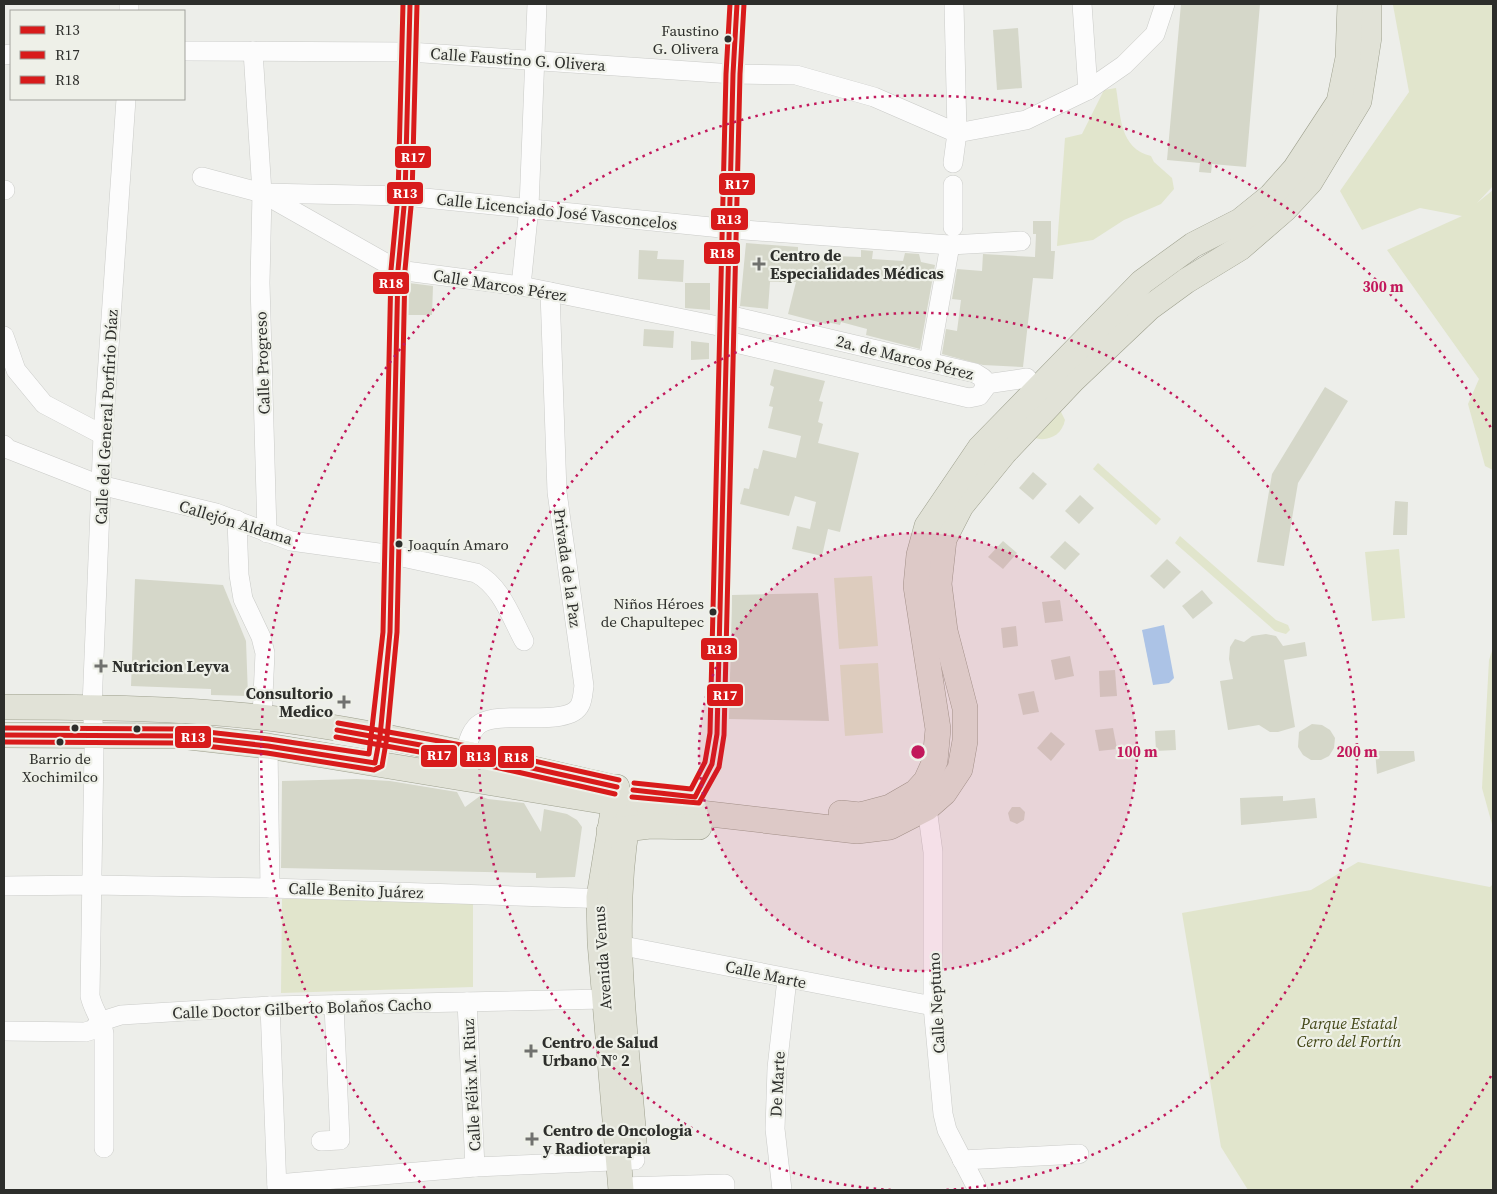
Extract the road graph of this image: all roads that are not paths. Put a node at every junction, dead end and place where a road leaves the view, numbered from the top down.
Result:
1 (410, 4) edge
2 (537, 4) edge
3 (737, 4) edge
4 (954, 4) edge
5 (1082, 4) edge
6 (1165, 4) edge
7 (1359, 5) edge
8 (185, 51) edge
9 (253, 51) junction
10 (409, 52) junction
11 (534, 61) junction
12 (733, 74) junction
13 (1088, 90) junction
14 (126, 100) edge
15 (957, 132) junction
16 (202, 177) dead end
17 (262, 193) junction
18 (405, 196) junction
19 (1278, 203) junction
20 (529, 207) junction
21 (731, 229) junction
22 (951, 236) junction
23 (1021, 241) dead end
24 (398, 270) junction
25 (521, 286) junction
26 (550, 292) junction
27 (728, 328) junction
28 (4, 336) edge
29 (929, 362) junction
30 (1027, 378) dead end
31 (986, 384) junction
32 (103, 435) junction
33 (4, 445) edge
34 (100, 485) junction
35 (238, 520) junction
36 (267, 533) junction
37 (393, 561) junction
38 (524, 641) dead end
39 (4, 707) edge
40 (92, 707) junction
41 (262, 718) junction
42 (4, 736) edge
43 (380, 736) junction
44 (94, 742) junction
45 (268, 746) junction
46 (465, 753) junction
47 (935, 760) junction
48 (375, 764) junction
49 (691, 804) junction
50 (621, 808) junction
51 (934, 808) junction
52 (93, 885) junction
53 (4, 886) edge
54 (270, 888) junction
55 (608, 898) junction
56 (609, 943) junction
57 (787, 979) junction
58 (604, 999) junction
59 (467, 1002) junction
60 (270, 1006) junction
61 (334, 1006) junction
62 (933, 1006) junction
63 (102, 1021) junction
64 (4, 1031) edge
65 (321, 1141) dead end
66 (104, 1148) dead end
67 (1079, 1154) dead end
68 (627, 1160) junction
69 (962, 1160) junction
70 (475, 1167) junction
71 (274, 1188) edge
72 (629, 1188) edge
73 (726, 1190) edge
74 (782, 1190) edge
75 (978, 1190) edge

1 - 10 street
2 - 11 street
3 - 12 street
4 - 15 street
5 - 13 street
6 - 13 street
7 - 19 main road
8 - 9 street, Calle Faustino G. Olivera
9 - 10 street, Calle Faustino G. Olivera
9 - 17 street, Calle Progreso
10 - 11 street, Calle Faustino G. Olivera
10 - 18 street
11 - 12 street, Calle Faustino G. Olivera
11 - 20 street
12 - 15 street, Calle Faustino G. Olivera
12 - 21 street
13 - 15 street
14 - 32 street, Calle del General Porfirio Díaz
15 - 22 street
16 - 17 street, Calle Marcos Pérez
17 - 18 street, Calle Licenciado José Vasconcelos
17 - 24 street, Calle Marcos Pérez
17 - 36 street, Calle Progreso
18 - 20 street, Calle Licenciado José Vasconcelos
18 - 24 street
19 - 47 main road
19 - 51 main road
20 - 21 street, Calle Licenciado José Vasconcelos
20 - 25 street
21 - 22 street, Calle Licenciado José Vasconcelos
21 - 27 street
22 - 23 street, Calle Licenciado José Vasconcelos
22 - 29 street
24 - 25 street, Calle Marcos Pérez
24 - 37 street
25 - 26 street, Calle Marcos Pérez
26 - 27 street, Calle Marcos Pérez
26 - 46 street, Privada de la Paz
27 - 29 street, 2a. de Marcos Pérez
27 - 31 street, 2a. de Marcos Pérez
27 - 49 street
28 - 32 street
29 - 31 street, 2a. de Marcos Pérez
30 - 31 street
32 - 34 street, Calle del General Porfirio Díaz
33 - 34 street, Callejón Aldama
34 - 35 street, Callejón Aldama
34 - 40 street, Calle del General Porfirio Díaz
35 - 36 street, Callejón Aldama
35 - 41 street
36 - 37 street, Callejón Aldama
37 - 38 street, Callejón Aldama
37 - 43 street
39 - 40 main road
40 - 41 main road
40 - 44 street, Calle del General Porfirio Díaz
41 - 43 main road
42 - 44 main road
43 - 46 main road
43 - 48 street
44 - 45 main road
44 - 52 street, Calle del General Porfirio Díaz
45 - 48 main road
45 - 54 street
46 - 50 main road
47 - 49 main road
47 - 51 main road
48 - 50 main road
49 - 50 main road
49 - 51 main road
50 - 51 main road
50 - 55 main road, Avenida Venus
51 - 62 street, Calle Neptuno
52 - 53 street, Calle Benito Juárez
52 - 54 street, Calle Benito Juárez
52 - 63 street, Calle del General Porfirio Díaz
54 - 55 street, Calle Benito Juárez
55 - 56 main road, Avenida Venus
56 - 57 street, Calle Marte
56 - 58 main road, Avenida Venus
56 - 68 main road, Avenida Venus
57 - 62 street, Calle Marte
57 - 74 street, De Marte
58 - 59 street, Calle Doctor Gilberto Bolaños Cacho
58 - 68 main road, Avenida Venus
59 - 61 street, Calle Doctor Gilberto Bolaños Cacho
59 - 70 street, Calle Félix M. Riuz
60 - 61 street, Calle Doctor Gilberto Bolaños Cacho
60 - 63 street, Calle Doctor Gilberto Bolaños Cacho
60 - 71 street
61 - 65 street
62 - 69 street, Calle Neptuno
63 - 64 street, Calle Doctor Gilberto Bolaños Cacho
63 - 66 street
67 - 69 street
68 - 70 street
68 - 72 main road, Avenida Venus
69 - 75 street, Calle Neptuno
70 - 71 street
72 - 73 street

